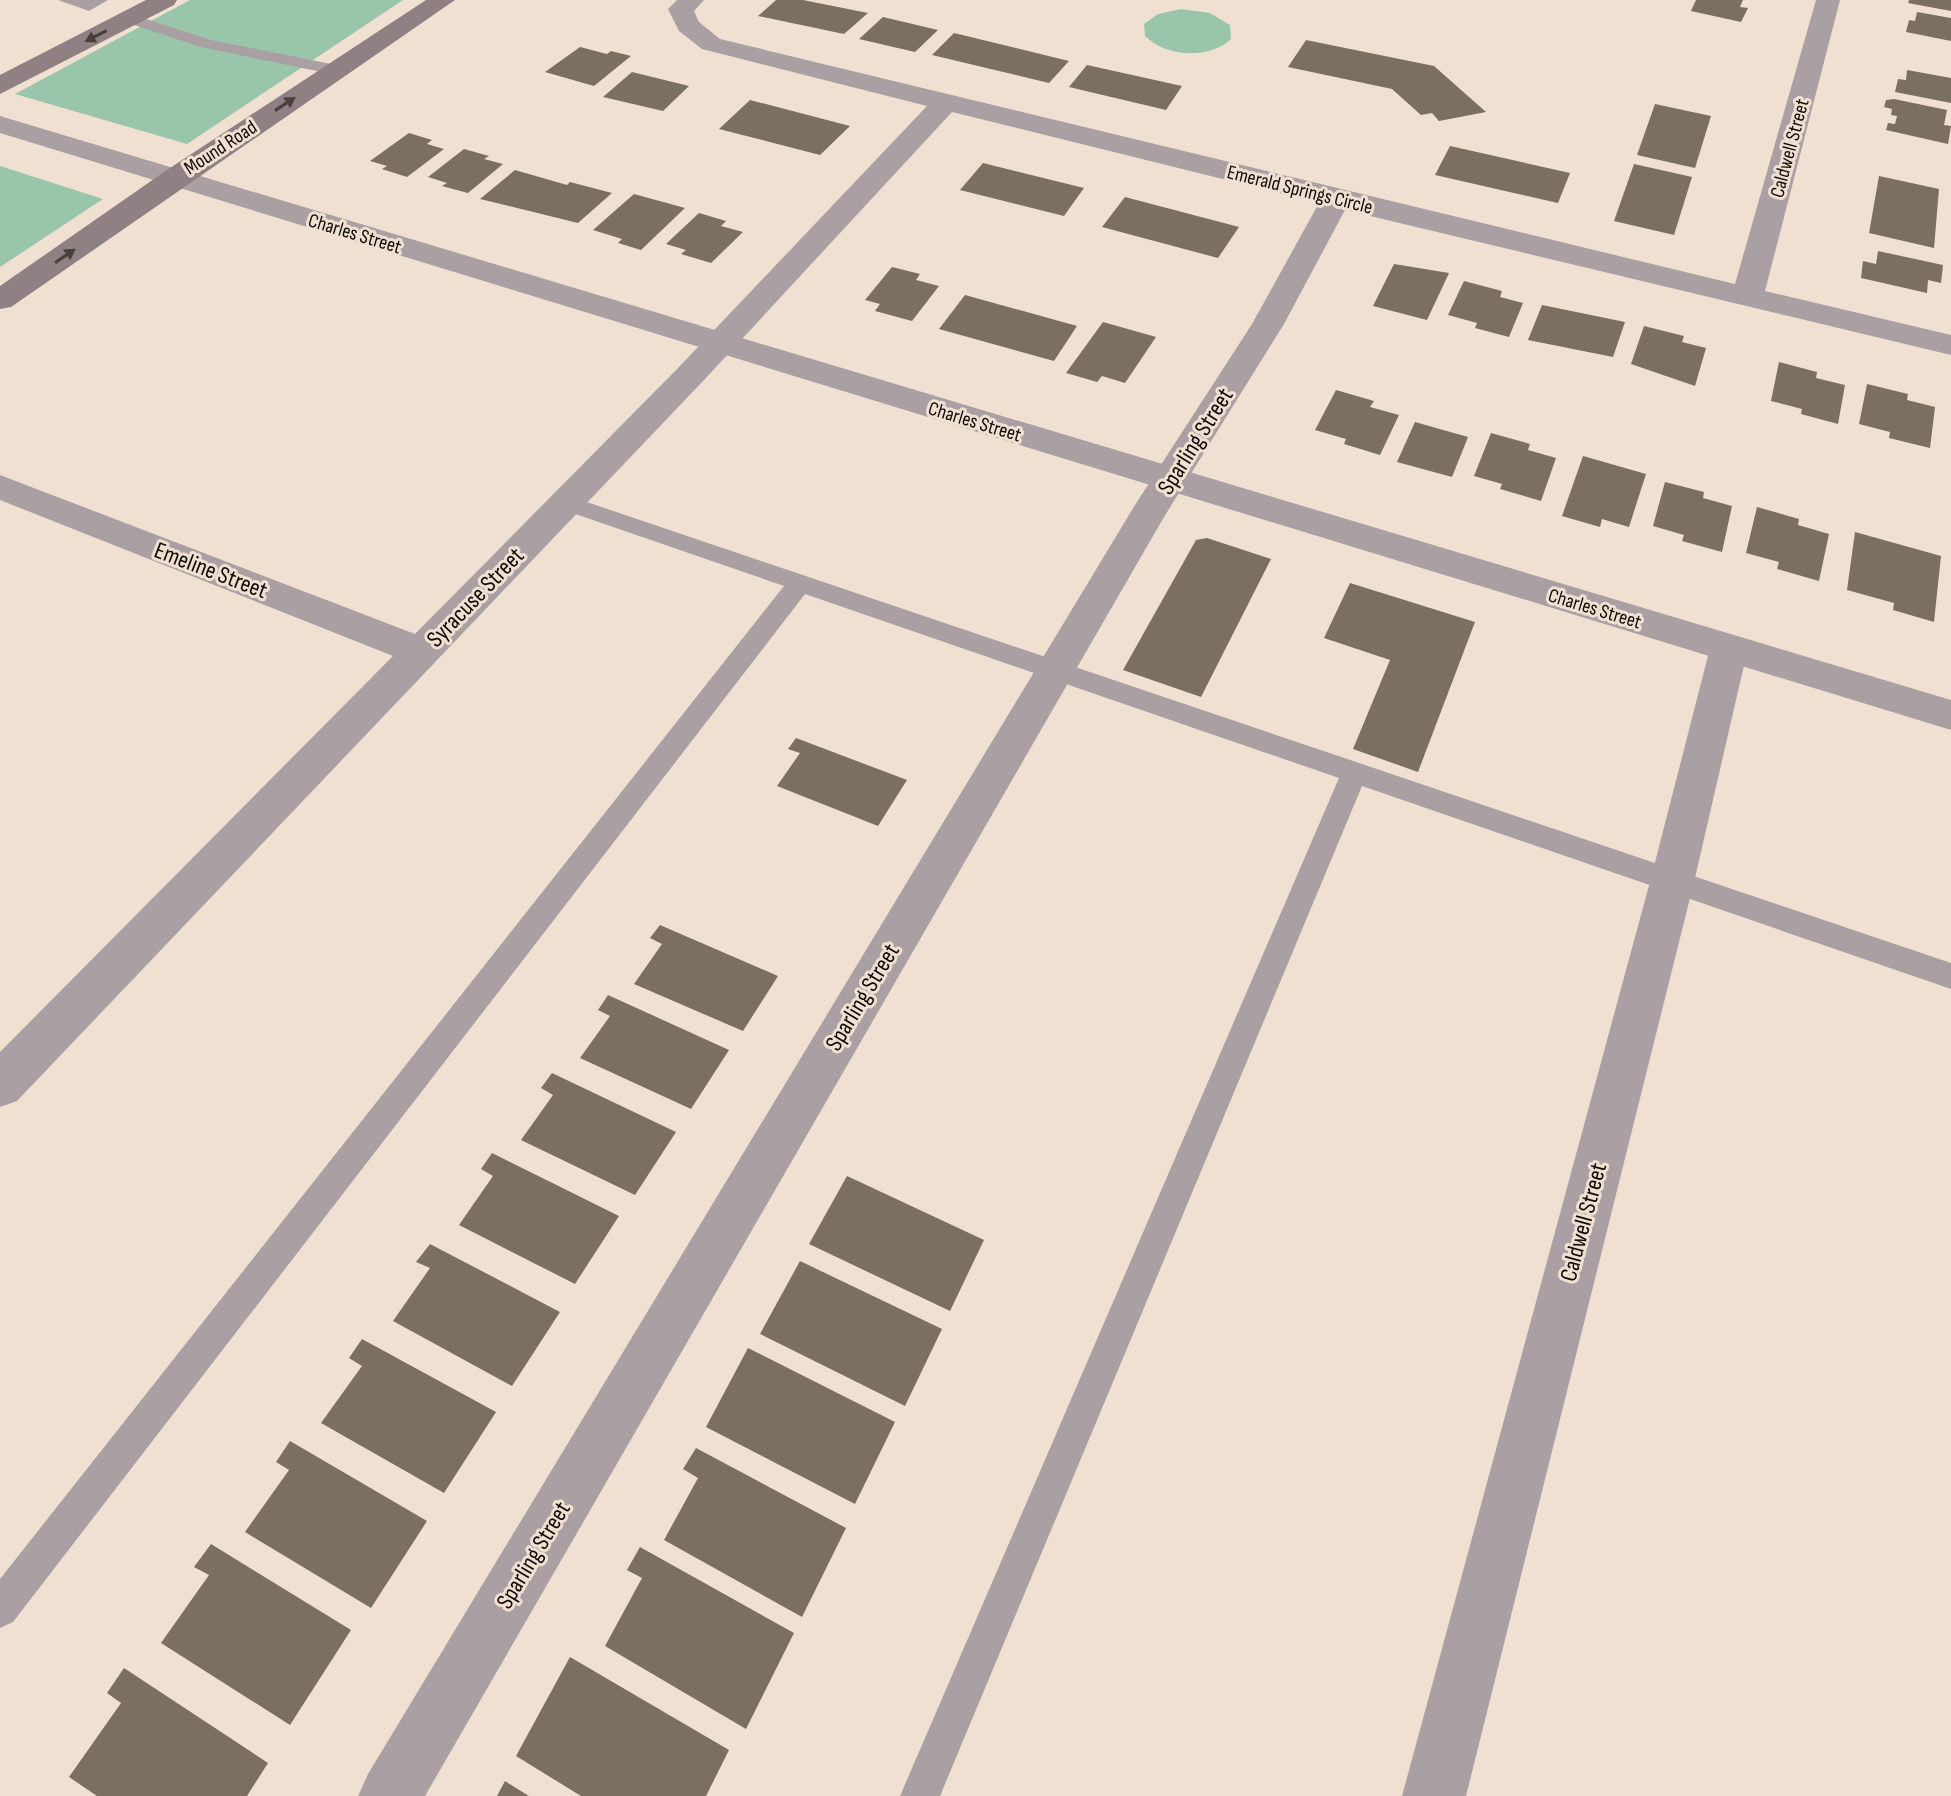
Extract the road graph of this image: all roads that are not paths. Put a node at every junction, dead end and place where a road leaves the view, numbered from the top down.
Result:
1 (66, 0) edge
2 (100, 0) edge
3 (165, 0) edge
4 (443, 0) edge
5 (692, 0) edge
6 (1828, 0) edge
7 (131, 19) junction
8 (336, 70) junction
9 (0, 86) edge
10 (945, 103) junction
11 (0, 124) edge
12 (174, 178) junction
13 (1336, 199) junction
14 (1748, 295) junction
15 (0, 300) edge
16 (718, 343) junction
17 (1951, 345) edge
18 (1171, 480) junction
19 (0, 487) edge
20 (566, 503) junction
21 (800, 583) junction
22 (1729, 648) junction
23 (422, 652) junction
24 (1055, 670) junction
25 (1951, 715) edge
26 (1355, 771) junction
27 (1673, 878) junction
28 (1951, 976) edge
29 (0, 1085) edge
30 (0, 1609) edge
31 (390, 1796) edge
32 (920, 1796) edge
33 (1434, 1796) edge

1 - 2 lane
3 - 7 main road
4 - 8 main road, Mound Road
5 - 10 street, Emerald Springs Circle
6 - 14 street, Caldwell Street
7 - 8 lane
7 -> 9 main road
12 -> 8 main road, Mound Road
10 - 13 street, Emerald Springs Circle
10 - 16 street, Syracuse Street
11 - 12 street, Charles Street
15 -> 12 main road, Mound Road
12 - 16 street, Charles Street
13 - 14 street, Emerald Springs Circle
13 - 18 street, Sparling Street
14 - 17 street, Emerald Springs Circle
16 - 18 street, Charles Street
16 - 20 street, Syracuse Street
18 - 22 street, Charles Street
18 - 24 street, Sparling Street
19 - 23 street, Emeline Street
20 - 21 lane
20 - 23 street, Syracuse Street
21 - 24 lane
21 - 30 lane
22 - 25 street, Charles Street
22 - 27 street, Caldwell Street
23 - 29 street, Syracuse Street
24 - 26 lane
24 - 31 street, Sparling Street
26 - 27 lane
26 - 32 lane
27 - 28 lane
27 - 33 street, Caldwell Street

